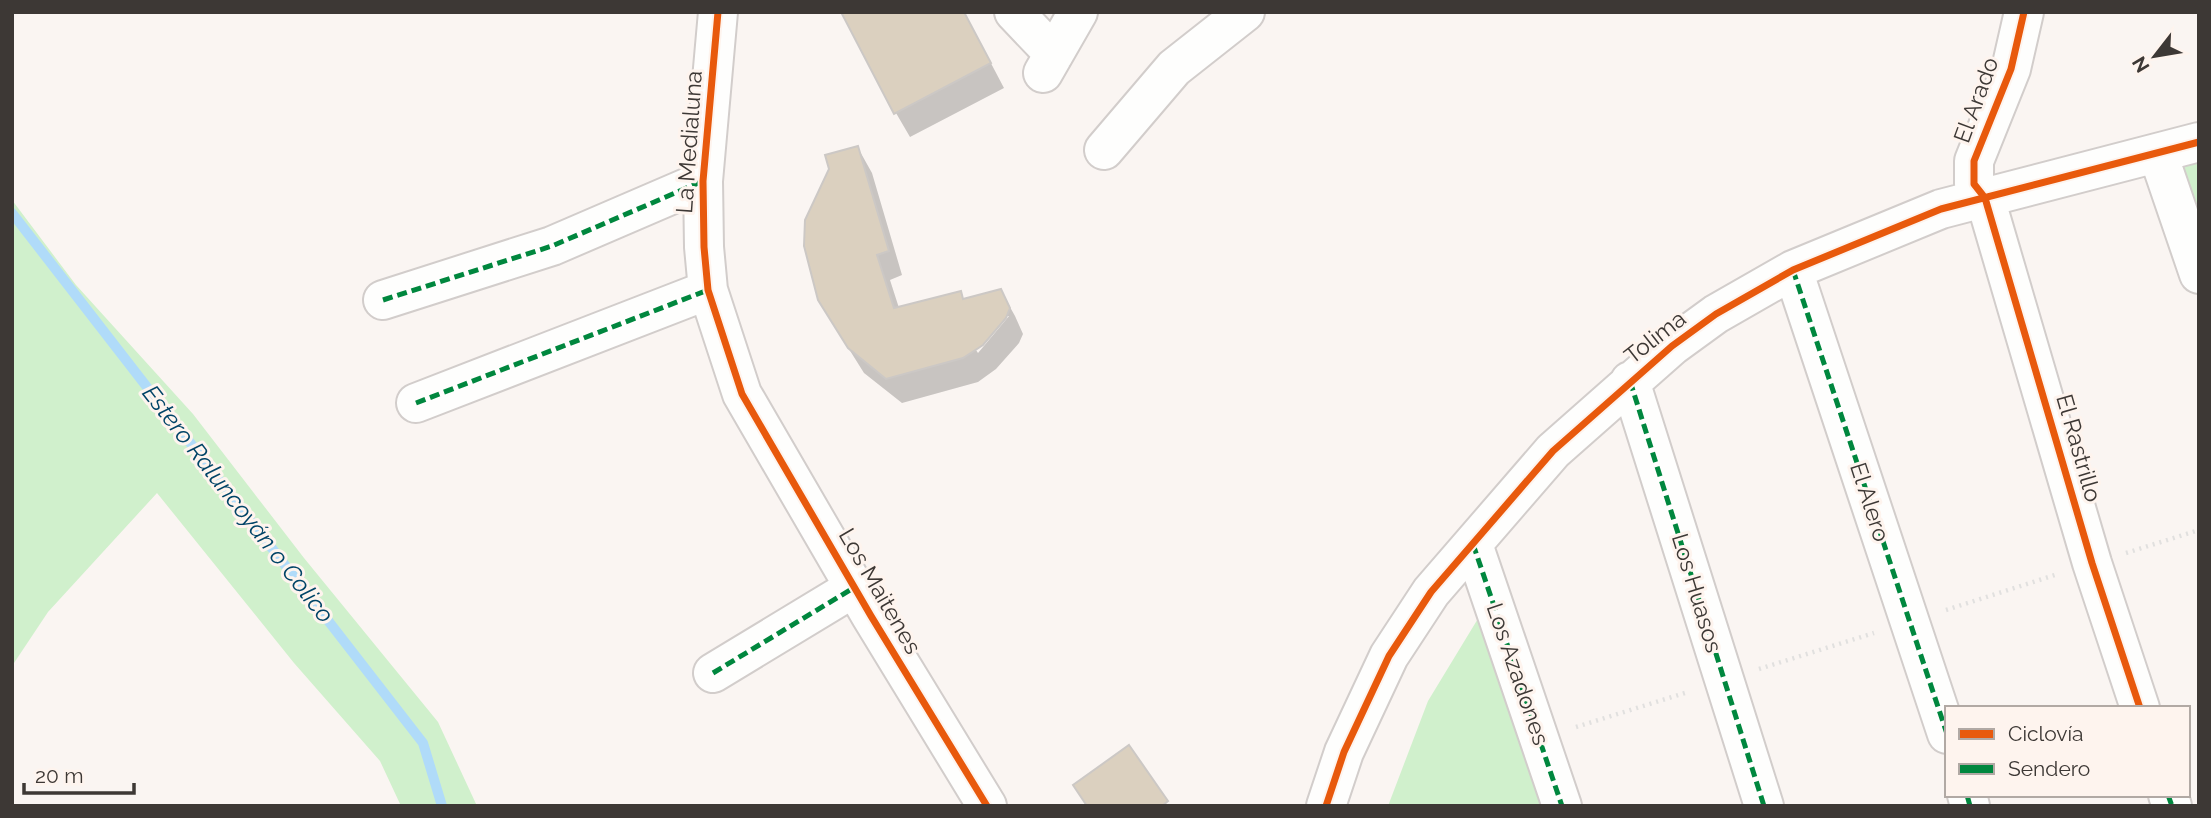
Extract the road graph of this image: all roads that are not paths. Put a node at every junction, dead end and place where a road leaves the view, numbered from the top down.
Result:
1 (718, 12) edge
2 (1014, 12) edge
3 (1078, 12) edge
4 (1245, 12) edge
5 (2024, 12) edge
6 (2199, 142) edge
7 (1104, 150) dead end
8 (2158, 154) junction
9 (703, 181) junction
10 (1985, 198) junction
11 (1793, 270) junction
12 (2199, 274) edge
13 (708, 290) junction
14 (383, 300) dead end
15 (1630, 381) junction
16 (742, 394) joint
17 (416, 402) dead end
18 (1473, 544) junction
19 (855, 587) junction
20 (713, 673) dead end
21 (2139, 706) edge
22 (1945, 728) edge
23 (987, 806) edge
24 (1326, 806) edge
25 (1562, 806) edge
26 (1764, 806) edge

1 - 9 street, La Medialuna
2 - 3 street
4 - 7 street
5 - 10 street, El Arado
6 - 8 street, Tolima
8 - 10 street, Tolima
8 - 12 street
9 - 13 street, La Medialuna
9 - 14 street
10 - 11 street, Tolima
10 - 21 street, El Rastrillo
11 - 15 street, Tolima
11 - 22 street, El Alero
13 - 16 street, La Medialuna
13 - 17 street
15 - 18 street, Tolima
15 - 26 street, Los Huasos
16 - 19 street, Los Maitenes
18 - 24 street, Tolima
18 - 25 street, Los Azadones
19 - 20 street
19 - 23 street, Los Maitenes

